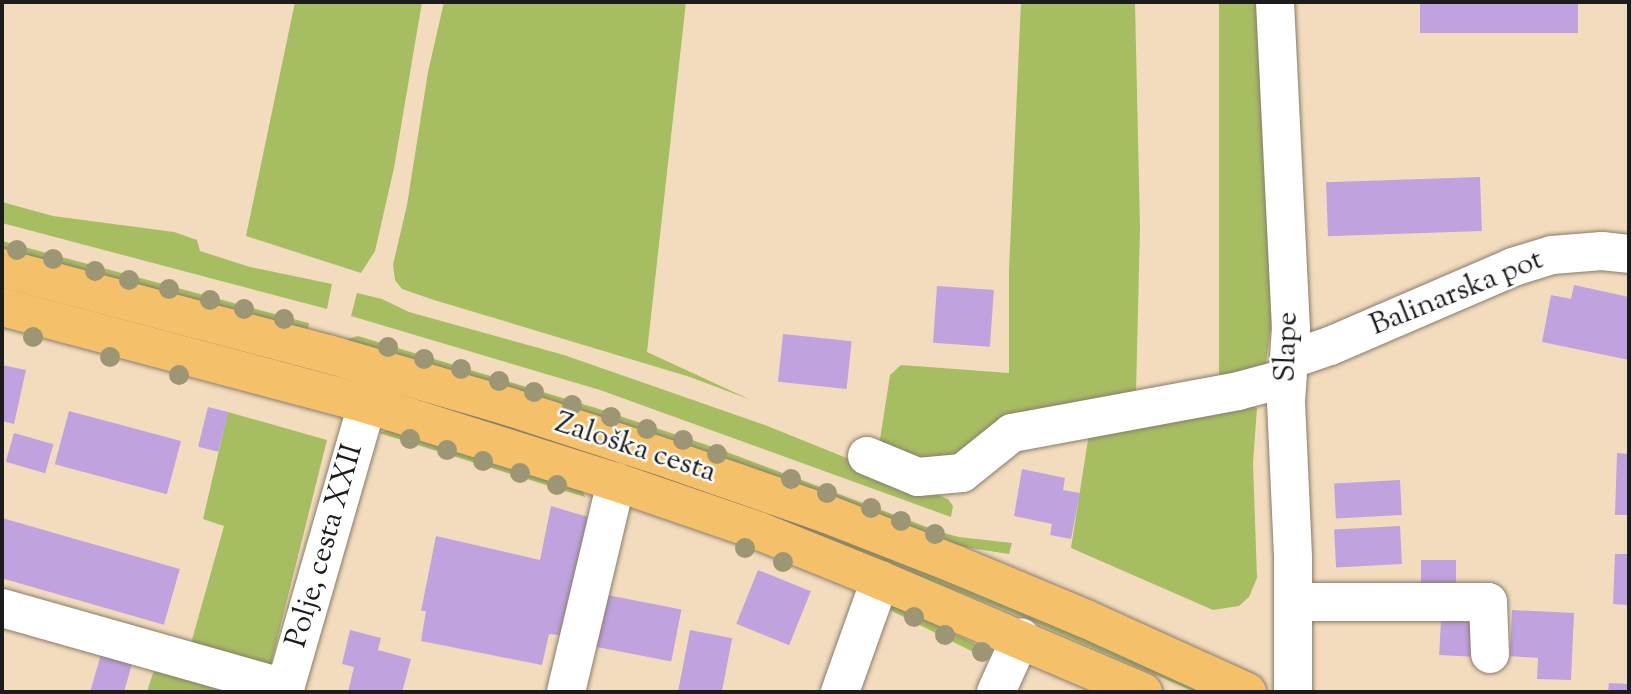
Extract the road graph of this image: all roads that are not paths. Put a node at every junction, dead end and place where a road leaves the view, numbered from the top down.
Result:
1 (1275, 2) edge
2 (1629, 254) edge
3 (2, 268) edge
4 (2, 307) edge
5 (1288, 369) junction
6 (367, 404) junction
7 (867, 456) dead end
8 (616, 482) junction
9 (880, 580) junction
10 (1293, 602) junction
11 (2, 608) edge
12 (1021, 637) junction
13 (1490, 654) dead end
14 (285, 690) edge
15 (566, 692) edge
16 (840, 692) edge
17 (996, 692) edge
18 (1143, 692) edge
19 (1247, 692) edge
20 (1293, 692) edge

1 - 5 street, Slape
2 - 5 street, Balinarska pot
3 - 19 main road, Zaloška cesta
4 - 6 main road, Zaloška cesta
5 - 7 street, Balinarska pot
5 - 10 street, Slape
6 - 8 main road, Zaloška cesta
6 - 14 street, Polje, cesta XXII
8 - 9 main road, Zaloška cesta
8 - 15 street
9 - 12 main road, Zaloška cesta
9 - 16 street
10 - 13 street
10 - 20 street, Slape
11 - 14 street, Polje, cesta XXII
12 - 17 street
12 - 18 main road, Zaloška cesta

